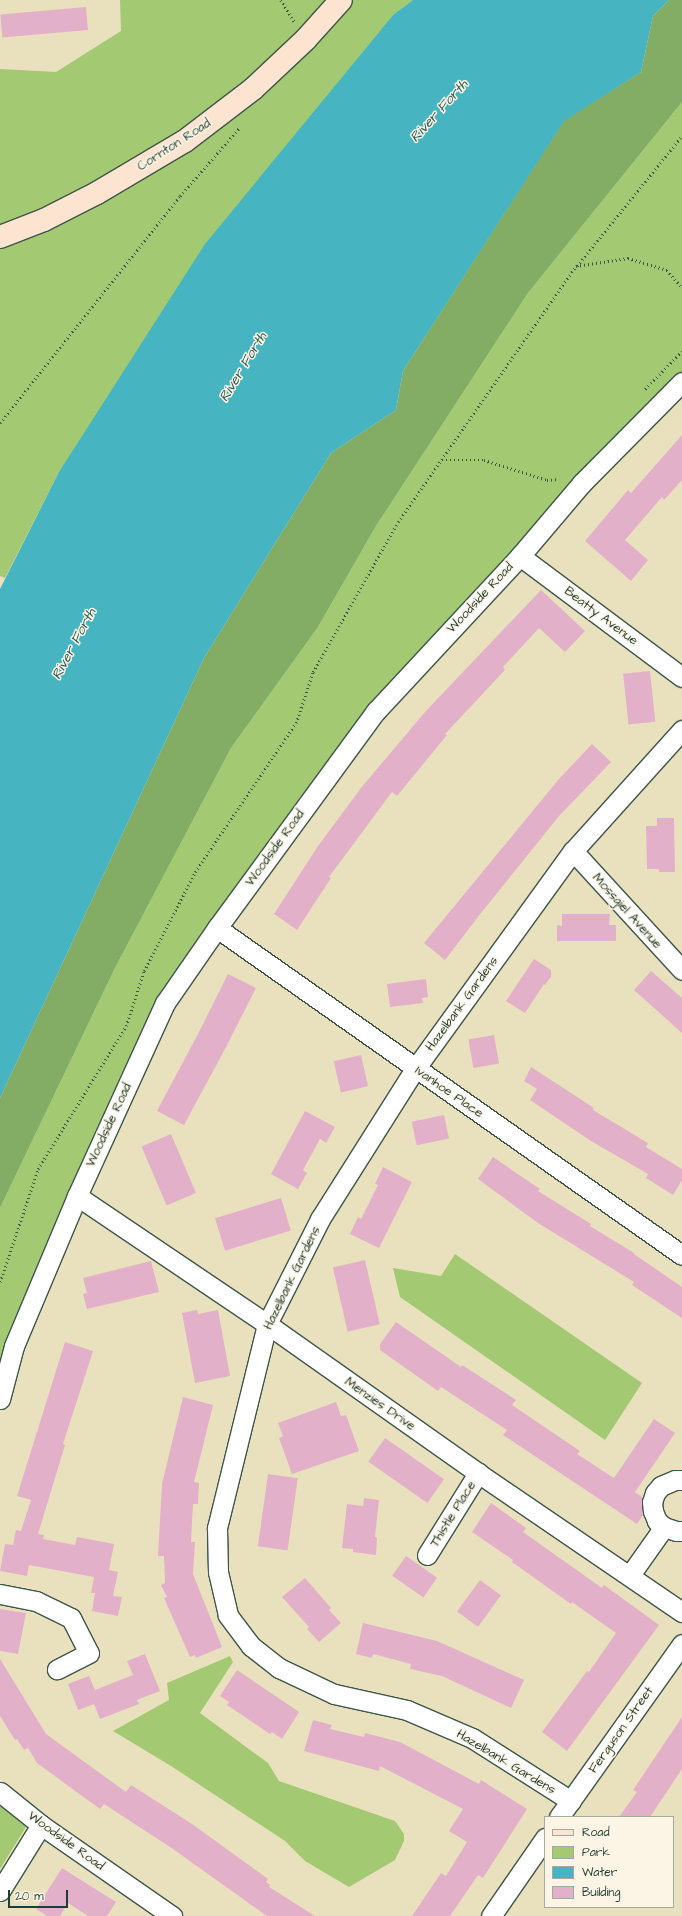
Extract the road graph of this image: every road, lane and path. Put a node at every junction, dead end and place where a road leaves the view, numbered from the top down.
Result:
1 (341, 0) edge
2 (243, 123) dead end
3 (682, 136) edge
4 (0, 237) edge
5 (576, 266) junction
6 (682, 287) edge
7 (682, 351) edge
8 (682, 382) edge
9 (640, 394) dead end
10 (0, 423) edge
11 (441, 460) junction
12 (565, 478) dead end
13 (520, 556) junction
14 (682, 677) edge
15 (682, 730) edge
16 (573, 851) junction
17 (217, 928) junction
18 (682, 970) edge
19 (416, 1069) junction
20 (77, 1196) junction
21 (682, 1255) edge
22 (0, 1282) edge
23 (267, 1324) junction
24 (0, 1399) edge
25 (478, 1473) junction
26 (682, 1480) edge
27 (664, 1527) junction
28 (682, 1530) edge
29 (427, 1555) dead end
30 (630, 1575) junction
31 (0, 1594) edge
32 (682, 1612) edge
33 (682, 1644) edge
34 (57, 1669) dead end
35 (0, 1792) edge
36 (571, 1801) junction
37 (560, 1816) edge
38 (41, 1825) junction
39 (544, 1839) edge
40 (0, 1891) edge
41 (172, 1916) edge
42 (491, 1916) edge

1 - 4 main road, Cornton Road
2 - 10 path
3 - 5 path
5 - 6 path
5 - 11 path
7 - 9 path
8 - 13 street, Woodside Road
11 - 12 path
11 - 22 path
13 - 14 street, Beatty Avenue
13 - 17 street, Woodside Road
15 - 16 street, Hazelbank Gardens
16 - 18 street, Mossgiel Avenue
16 - 19 street, Hazelbank Gardens
17 - 19 street, Ivanhoe Place
17 - 20 street, Woodside Road
19 - 21 street, Ivanhoe Place
19 - 23 street, Hazelbank Gardens
20 - 23 street, Menzies Drive
20 - 24 street, Woodside Road
23 - 25 street, Menzies Drive
23 - 36 street, Hazelbank Gardens
25 - 29 street, Thistle Place
25 - 30 street, Menzies Drive
26 - 27 street
27 - 28 street
27 - 30 street
30 - 32 street, Menzies Drive
31 - 34 street
33 - 36 street, Ferguson Street
35 - 38 street, Woodside Road
36 - 37 street, Ferguson Street
38 - 40 street
38 - 41 street, Woodside Road
39 - 42 street

